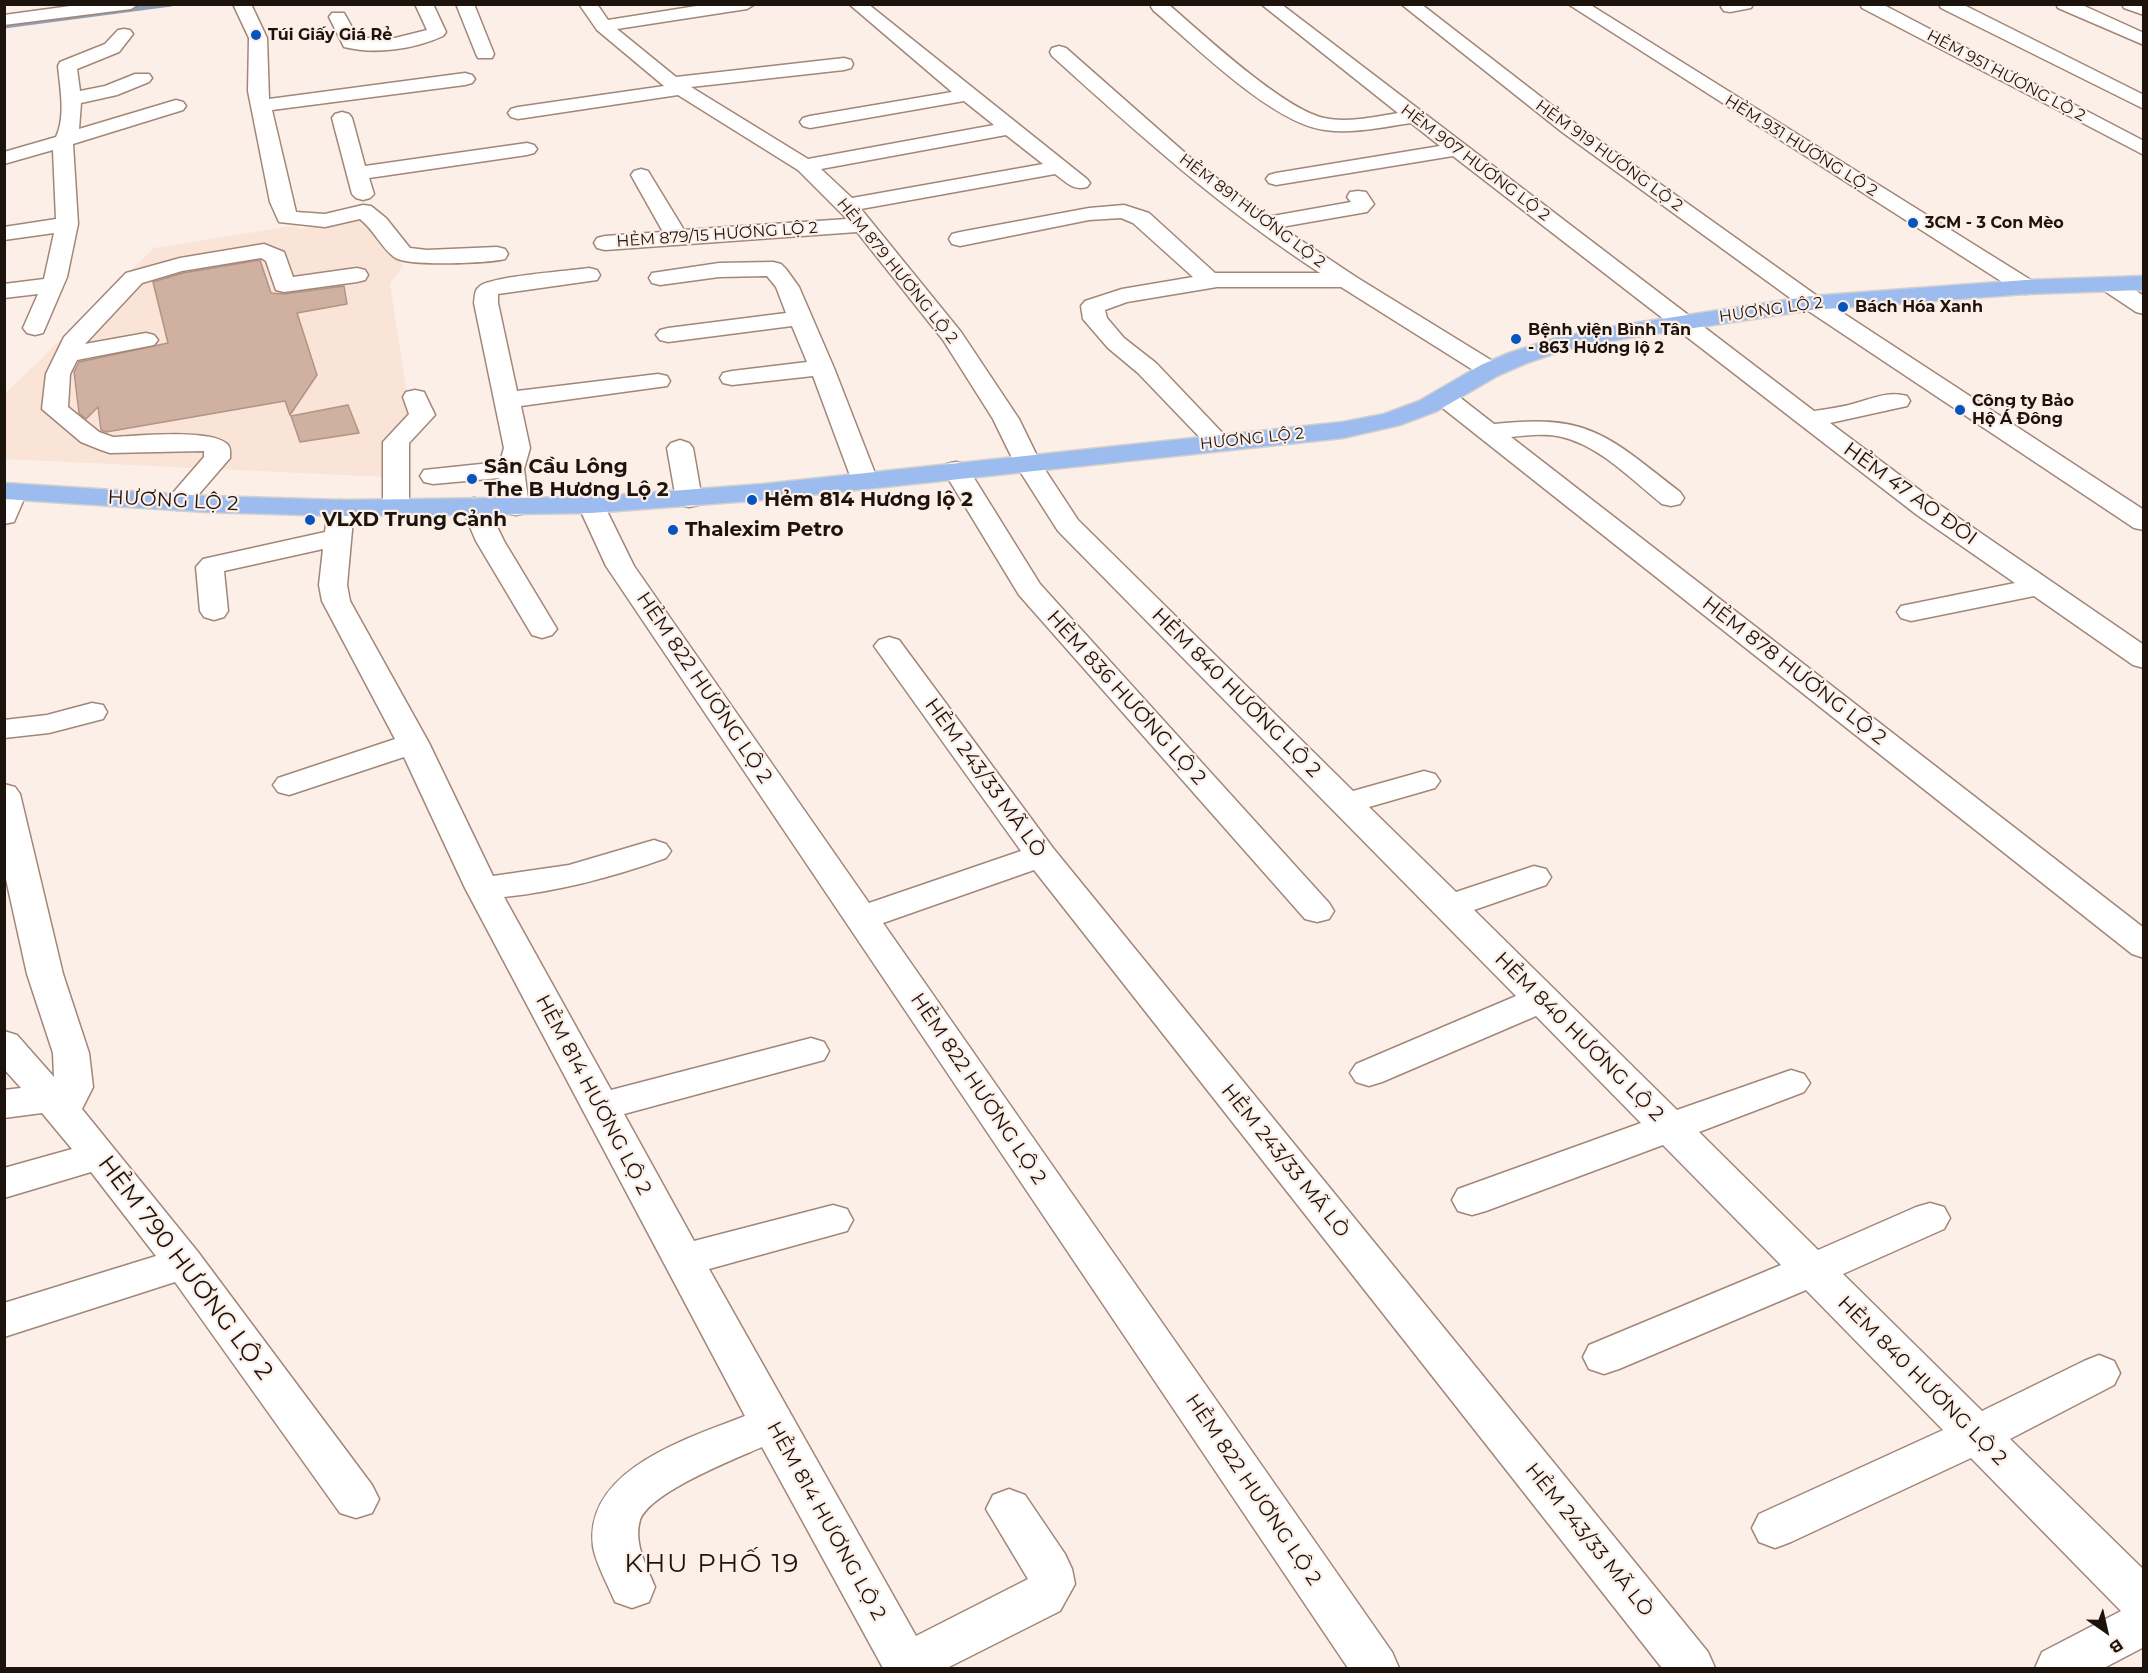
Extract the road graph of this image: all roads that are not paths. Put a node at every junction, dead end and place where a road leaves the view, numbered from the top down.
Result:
1 (131, 4) edge
2 (242, 4) edge
3 (424, 4) edge
4 (465, 4) edge
5 (588, 4) edge
6 (747, 4) edge
7 (857, 4) edge
8 (1269, 4) edge
9 (1409, 4) edge
10 (1576, 4) edge
11 (1868, 4) edge
12 (1947, 4) edge
13 (2064, 4) edge
14 (2130, 4) edge
15 (1161, 7) dead end
16 (78, 8) edge
17 (2144, 10) edge
18 (6, 14) edge
19 (338, 17) dead end
20 (603, 26) junction
21 (124, 34) dead end
22 (2144, 40) edge
23 (1059, 52) dead end
24 (485, 54) dead end
25 (844, 64) dead end
26 (142, 78) dead end
27 (465, 79) dead end
28 (678, 86) junction
29 (968, 95) junction
30 (71, 99) junction
31 (739, 99) dead end
32 (2144, 103) edge
33 (706, 104) junction
34 (176, 106) dead end
35 (261, 106) junction
36 (2144, 108) edge
37 (518, 113) dead end
38 (2080, 115) junction
39 (1415, 117) junction
40 (342, 118) dead end
41 (810, 122) dead end
42 (1010, 128) junction
43 (63, 143) junction
44 (2144, 148) edge
45 (527, 149) dead end
46 (1459, 149) junction
47 (5, 154) edge
48 (805, 166) junction
49 (1059, 167) junction
50 (357, 173) junction
51 (641, 175) dead end
52 (1276, 179) dead end
53 (1080, 183) dead end
54 (1358, 197) dead end
55 (847, 205) junction
56 (363, 211) junction
57 (67, 224) junction
58 (1262, 224) junction
59 (864, 225) junction
60 (4, 234) edge
61 (677, 237) junction
62 (960, 239) dead end
63 (605, 243) dead end
64 (496, 254) dead end
65 (357, 275) dead end
66 (589, 275) dead end
67 (660, 278) dead end
68 (1344, 280) junction
69 (1210, 281) junction
70 (2144, 283) edge
71 (52, 285) junction
72 (2111, 285) junction
73 (2026, 287) junction
74 (4, 291) edge
75 (1812, 303) junction
76 (2144, 307) edge
77 (800, 318) junction
78 (1681, 323) junction
79 (35, 328) dead end
80 (147, 333) dead end
81 (668, 334) dead end
82 (72, 346) junction
83 (822, 368) junction
84 (1490, 370) junction
85 (732, 378) dead end
86 (658, 381) dead end
87 (415, 397) dead end
88 (1444, 397) junction
89 (508, 400) junction
90 (1898, 401) dead end
91 (1809, 420) junction
92 (1489, 432) junction
93 (1218, 442) junction
94 (680, 448) dead end
95 (1027, 462) junction
96 (511, 469) junction
97 (956, 470) junction
98 (433, 476) dead end
99 (865, 481) junction
100 (1671, 498) dead end
101 (689, 499) junction
102 (8, 500) edge
103 (178, 502) junction
104 (591, 505) junction
105 (474, 506) junction
106 (516, 507) junction
107 (396, 508) junction
108 (2144, 522) edge
109 (340, 523) junction
110 (2038, 587) junction
111 (214, 611) dead end
112 (1911, 612) dead end
113 (542, 629) dead end
114 (889, 646) dead end
115 (2144, 659) edge
116 (92, 712) dead end
117 (4, 729) edge
118 (413, 743) junction
119 (1425, 781) dead end
120 (289, 785) dead end
121 (4, 794) edge
122 (1345, 803) junction
123 (654, 851) dead end
124 (1041, 856) junction
125 (1534, 877) dead end
126 (482, 888) junction
127 (1449, 907) junction
128 (1317, 911) dead end
129 (861, 918) junction
130 (2144, 946) edge
131 (1540, 1000) junction
132 (4, 1044) edge
133 (811, 1051) dead end
134 (1369, 1073) dead end
135 (1791, 1083) dead end
136 (4, 1104) edge
137 (57, 1105) junction
138 (600, 1107) junction
139 (1671, 1129) junction
140 (100, 1155) junction
141 (4, 1183) edge
142 (1472, 1200) dead end
143 (1930, 1218) dead end
144 (833, 1220) dead end
145 (682, 1260) junction
146 (184, 1263) junction
147 (1812, 1270) junction
148 (4, 1320) edge
149 (1604, 1357) dead end
150 (2099, 1373) dead end
151 (772, 1424) junction
152 (1976, 1435) junction
153 (356, 1499) dead end
154 (1009, 1509) dead end
155 (1775, 1528) dead end
156 (632, 1587) dead end
157 (2144, 1602) edge
158 (2144, 1623) edge
159 (907, 1667) edge
160 (1375, 1668) edge
161 (1691, 1668) edge
162 (2059, 1668) edge

1 - 16 street
2 - 35 street
3 - 19 street
4 - 24 street
5 - 20 street, HẺM 879 HƯƠNG LỘ 2
6 - 20 street
7 - 29 street
8 - 39 street, HẺM 907 HƯƠNG LỘ 2
9 - 75 street, HẺM 919 HƯƠNG LỘ 2
10 - 73 street, HẺM 931 HƯƠNG LỘ 2
11 - 38 street, HẺM 951 HƯƠNG LỘ 2
12 - 32 street
13 - 22 street
14 - 17 street
15 - 39 street
16 - 18 street
20 - 28 street, HẺM 879 HƯƠNG LỘ 2
21 - 30 street
23 - 58 street, HẺM 891 HƯƠNG LỘ 2
25 - 28 street
26 - 30 street
27 - 35 street
28 - 33 street, HẺM 879 HƯƠNG LỘ 2
28 - 37 street
29 - 41 street
29 - 42 street
30 - 43 street
31 - 33 street
33 - 48 street, HẺM 879 HƯƠNG LỘ 2
34 - 43 street
35 - 56 street
36 - 38 street
38 - 44 street, HẺM 951 HƯƠNG LỘ 2
39 - 46 street, HẺM 907 HƯƠNG LỘ 2
40 - 50 street
42 - 48 street
42 - 49 street
43 - 47 street
43 - 57 street
45 - 50 street
46 - 52 street
46 - 78 street, HẺM 907 HƯƠNG LỘ 2
48 - 55 street, HẺM 879 HƯƠNG LỘ 2
49 - 53 street
49 - 55 street
50 - 56 street
51 - 61 street
54 - 58 street
55 - 59 street, HẺM 879 HƯƠNG LỘ 2
56 - 64 street
57 - 60 street
57 - 71 street
58 - 68 street, HẺM 891 HƯƠNG LỘ 2
59 - 61 street, HẺM 879/15 HƯƠNG LỘ 2
59 - 95 street, HẺM 879 HƯƠNG LỘ 2
61 - 63 street, HẺM 879/15 HƯƠNG LỘ 2
62 - 69 street
65 - 82 street
66 - 89 street
67 - 77 street
68 - 69 street
68 - 84 street, HẺM 891 HƯƠNG LỘ 2
69 - 93 street
70 - 72 main road, HƯƠNG LỘ 2
71 - 74 street
71 - 79 street
72 - 73 main road, HƯƠNG LỘ 2
72 - 76 street
73 - 75 main road, HƯƠNG LỘ 2
75 - 78 main road, HƯƠNG LỘ 2
75 - 108 street, HẺM 919 HƯƠNG LỘ 2
77 - 81 street
77 - 83 street
78 - 84 main road, HƯƠNG LỘ 2
78 - 91 street, HẺM 47 AO ĐÔI
80 - 82 street
82 - 103 street
83 - 85 street
83 - 99 street
84 - 88 main road, HƯƠNG LỘ 2
86 - 89 street
87 - 107 street
88 - 92 street, HẺM 878 HƯƠNG LỘ 2
88 - 93 main road, HƯƠNG LỘ 2
89 - 96 street
90 - 91 street
91 - 110 street, HẺM 47 AO ĐÔI
92 - 100 street
92 - 130 street, HẺM 878 HƯƠNG LỘ 2
93 - 95 main road, HƯƠNG LỘ 2
94 - 101 street
95 - 97 main road, HƯƠNG LỘ 2
95 - 122 street, HẺM 840 HƯƠNG LỘ 2
96 - 98 street
96 - 106 street
97 - 99 main road, HƯƠNG LỘ 2
97 - 128 street, HẺM 836 HƯƠNG LỘ 2
99 - 101 main road, HƯƠNG LỘ 2
101 - 104 main road, HƯƠNG LỘ 2
102 - 103 main road, HƯƠNG LỘ 2
103 - 109 main road, HƯƠNG LỘ 2
104 - 106 main road, HƯƠNG LỘ 2
104 - 129 street, HẺM 822 HƯƠNG LỘ 2
105 - 106 main road, HƯƠNG LỘ 2
105 - 107 main road, HƯƠNG LỘ 2
105 - 113 street
107 - 109 main road, HƯƠNG LỘ 2
109 - 111 street
109 - 118 street, HẺM 814 HƯƠNG LỘ 2
110 - 112 street
110 - 115 street, HẺM 47 AO ĐÔI
114 - 124 street, HẺM 243/33 MÃ LÒ
116 - 117 street
118 - 120 street
118 - 126 street, HẺM 814 HƯƠNG LỘ 2
119 - 122 street
121 - 137 street
122 - 127 street, HẺM 840 HƯƠNG LỘ 2
123 - 126 street
124 - 129 street
124 - 161 street, HẺM 243/33 MÃ LÒ
125 - 127 street
126 - 138 street, HẺM 814 HƯƠNG LỘ 2
127 - 131 street, HẺM 840 HƯƠNG LỘ 2
129 - 160 street, HẺM 822 HƯƠNG LỘ 2
131 - 134 street
131 - 139 street, HẺM 840 HƯƠNG LỘ 2
132 - 137 street, HẺM 790 HƯƠNG LỘ 2
133 - 138 street
135 - 139 street
136 - 137 street
137 - 140 street, HẺM 790 HƯƠNG LỘ 2
138 - 145 street, HẺM 814 HƯƠNG LỘ 2
139 - 142 street
139 - 147 street, HẺM 840 HƯƠNG LỘ 2
140 - 141 street
140 - 146 street, HẺM 790 HƯƠNG LỘ 2
143 - 147 street
144 - 145 street
145 - 151 street, HẺM 814 HƯƠNG LỘ 2
146 - 148 street
146 - 153 street, HẺM 790 HƯƠNG LỘ 2
147 - 149 street
147 - 152 street, HẺM 840 HƯƠNG LỘ 2
150 - 152 street
151 - 156 street
151 - 159 street, HẺM 814 HƯƠNG LỘ 2
152 - 155 street
152 - 157 street, HẺM 840 HƯƠNG LỘ 2
154 - 159 street
158 - 162 street

